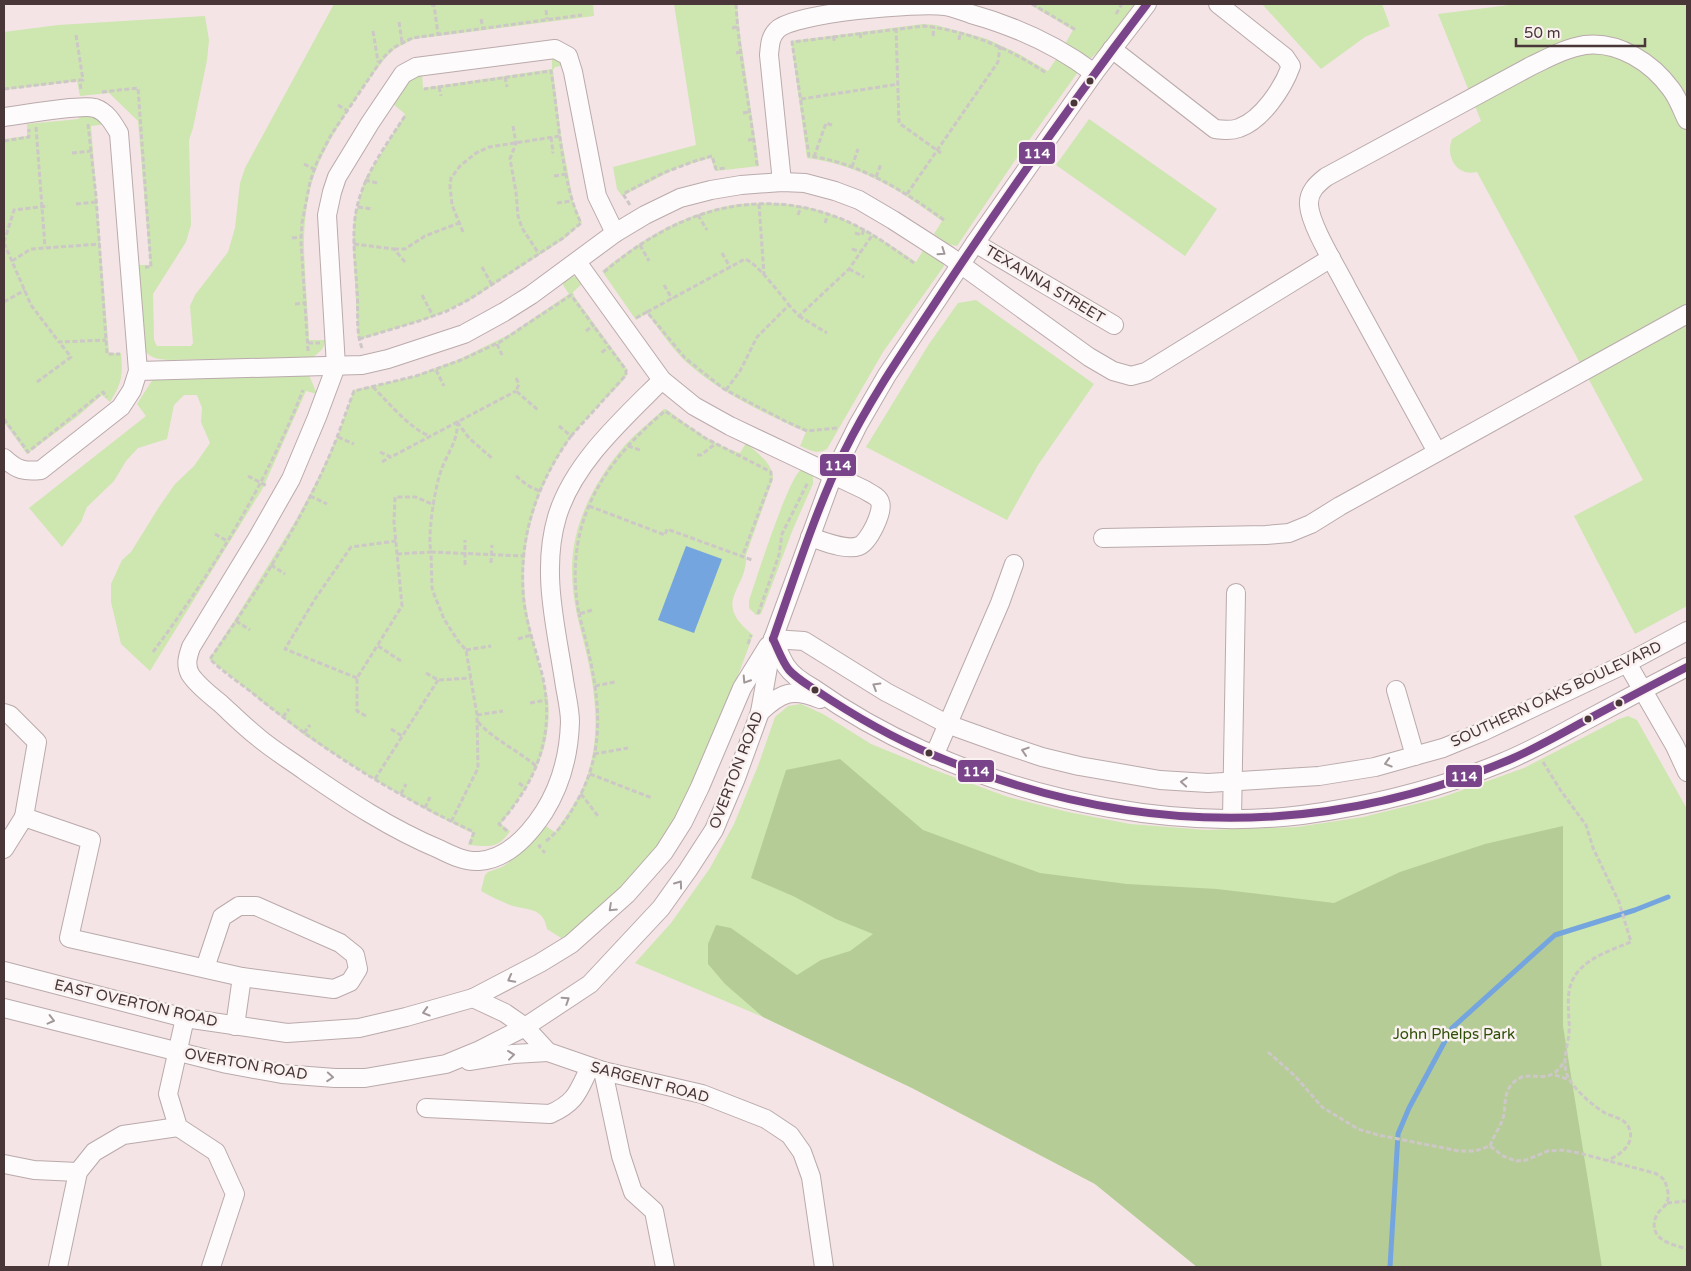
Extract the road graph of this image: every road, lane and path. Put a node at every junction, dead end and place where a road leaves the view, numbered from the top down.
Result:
1 (736, 4) edge
2 (1034, 4) edge
3 (1146, 4) edge
4 (1218, 4) edge
5 (431, 5) dead end
6 (546, 10) dead end
7 (481, 19) dead end
8 (547, 19) dead end
9 (399, 22) dead end
10 (737, 27) junction
11 (934, 27) junction
12 (482, 28) dead end
13 (732, 28) dead end
14 (896, 28) junction
15 (1076, 30) dead end
16 (373, 31) dead end
17 (860, 33) junction
18 (438, 34) dead end
19 (960, 34) junction
20 (833, 36) junction
21 (933, 36) dead end
22 (861, 39) dead end
23 (959, 40) dead end
24 (402, 42) dead end
25 (834, 43) dead end
26 (1000, 46) junction
27 (1112, 49) junction
28 (741, 52) junction
29 (736, 53) dead end
30 (378, 63) dead end
31 (1046, 73) dead end
32 (1094, 73) junction
33 (505, 77) junction
34 (80, 80) dead end
35 (898, 84) junction
36 (439, 87) junction
37 (507, 87) dead end
38 (424, 88) dead end
39 (4, 89) edge
40 (441, 96) dead end
41 (801, 99) junction
42 (338, 105) dead end
43 (346, 110) dead end
44 (750, 112) junction
45 (743, 113) dead end
46 (405, 116) dead end
47 (4, 117) edge
48 (1687, 120) edge
49 (87, 121) dead end
50 (832, 125) dead end
51 (513, 126) dead end
52 (560, 136) junction
53 (550, 137) junction
54 (754, 139) junction
55 (748, 140) dead end
56 (4, 141) edge
57 (516, 143) junction
58 (858, 149) dead end
59 (91, 151) junction
60 (940, 151) junction
61 (72, 153) dead end
62 (552, 153) dead end
63 (814, 157) junction
64 (304, 164) dead end
65 (881, 164) dead end
66 (746, 166) dead end
67 (852, 167) junction
68 (727, 168) dead end
69 (314, 169) dead end
70 (567, 174) junction
71 (554, 176) dead end
72 (876, 177) junction
73 (365, 180) junction
74 (782, 182) junction
75 (377, 183) dead end
76 (907, 194) junction
77 (572, 201) junction
78 (96, 202) junction
79 (557, 203) dead end
80 (76, 204) dead end
81 (759, 204) junction
82 (48, 206) dead end
83 (358, 206) junction
84 (42, 207) junction
85 (632, 207) dead end
86 (801, 207) junction
87 (373, 209) dead end
88 (698, 214) junction
89 (828, 214) junction
90 (798, 215) dead end
91 (944, 220) dead end
92 (459, 223) junction
93 (825, 223) dead end
94 (864, 229) junction
95 (707, 230) dead end
96 (463, 232) dead end
97 (615, 233) junction
98 (855, 233) dead end
99 (873, 234) junction
100 (301, 237) dead end
101 (292, 238) dead end
102 (4, 243) edge
103 (975, 243) junction
104 (100, 244) junction
105 (354, 244) junction
106 (640, 245) junction
107 (45, 247) junction
108 (394, 249) junction
109 (852, 249) dead end
110 (861, 252) junction
111 (722, 253) dead end
112 (539, 254) junction
113 (1332, 258) junction
114 (649, 260) dead end
115 (12, 261) junction
116 (404, 262) dead end
117 (577, 262) junction
118 (914, 263) dead end
119 (961, 265) junction
120 (482, 267) dead end
121 (730, 267) junction
122 (849, 269) junction
123 (764, 276) junction
124 (864, 277) dead end
125 (608, 279) dead end
126 (492, 285) junction
127 (664, 285) dead end
128 (25, 290) junction
129 (422, 295) dead end
130 (672, 299) junction
131 (4, 302) edge
132 (305, 303) dead end
133 (295, 304) dead end
134 (788, 304) junction
135 (632, 312) dead end
136 (647, 312) junction
137 (1687, 314) edge
138 (433, 316) junction
139 (800, 316) junction
140 (594, 325) junction
141 (1114, 326) dead end
142 (586, 331) dead end
143 (827, 333) dead end
144 (358, 339) junction
145 (106, 340) junction
146 (60, 342) junction
147 (308, 343) dead end
148 (322, 343) dead end
149 (496, 344) junction
150 (609, 347) junction
151 (363, 351) dead end
152 (601, 353) dead end
153 (502, 355) dead end
154 (120, 358) dead end
155 (336, 366) junction
156 (436, 370) junction
157 (138, 371) junction
158 (516, 378) dead end
159 (662, 380) junction
160 (36, 382) dead end
161 (444, 386) dead end
162 (372, 387) junction
163 (303, 390) dead end
164 (726, 390) junction
165 (516, 391) junction
166 (113, 395) dead end
167 (538, 410) dead end
168 (4, 419) edge
169 (457, 421) junction
170 (560, 426) dead end
171 (837, 428) dead end
172 (430, 436) junction
173 (571, 436) junction
174 (338, 437) junction
175 (354, 444) dead end
176 (715, 444) junction
177 (628, 446) junction
178 (640, 450) dead end
179 (380, 452) dead end
180 (1437, 452) junction
181 (697, 455) dead end
182 (391, 457) junction
183 (4, 458) edge
184 (493, 459) dead end
185 (382, 462) dead end
186 (812, 474) dead end
187 (833, 475) junction
188 (248, 476) dead end
189 (516, 476) dead end
190 (261, 483) junction
191 (540, 491) junction
192 (282, 494) junction
193 (310, 496) junction
194 (327, 504) dead end
195 (434, 505) junction
196 (589, 506) junction
197 (215, 534) dead end
198 (810, 537) junction
199 (1103, 538) dead end
200 (465, 540) dead end
201 (227, 541) junction
202 (396, 541) junction
203 (492, 545) dead end
204 (432, 552) junction
205 (397, 554) junction
206 (464, 554) junction
207 (491, 555) junction
208 (524, 556) junction
209 (742, 557) junction
210 (752, 560) dead end
211 (491, 563) dead end
212 (1014, 564) dead end
213 (271, 565) junction
214 (465, 565) dead end
215 (285, 574) dead end
216 (1236, 592) dead end
217 (592, 610) dead end
218 (758, 614) dead end
219 (236, 621) junction
220 (250, 630) dead end
221 (1687, 630) edge
222 (531, 635) junction
223 (751, 636) dead end
224 (518, 638) dead end
225 (773, 639) junction
226 (378, 646) junction
227 (491, 646) dead end
228 (466, 650) junction
229 (153, 652) dead end
230 (745, 652) dead end
231 (400, 660) dead end
232 (1627, 663) junction
233 (1687, 667) edge
234 (426, 673) dead end
235 (357, 678) junction
236 (471, 678) junction
237 (438, 680) junction
238 (615, 682) dead end
239 (595, 686) dead end
240 (1396, 690) dead end
241 (1642, 690) junction
242 (546, 700) junction
243 (530, 703) dead end
244 (289, 709) dead end
245 (843, 709) junction
246 (503, 712) dead end
247 (760, 712) junction
248 (4, 713) edge
249 (477, 715) junction
250 (366, 716) dead end
251 (283, 717) junction
252 (478, 722) junction
253 (947, 724) junction
254 (310, 725) dead end
255 (391, 729) dead end
256 (304, 733) junction
257 (402, 736) junction
258 (628, 748) dead end
259 (1535, 748) junction
260 (594, 754) dead end
261 (934, 756) junction
262 (1415, 756) junction
263 (537, 767) junction
264 (1687, 772) edge
265 (590, 774) dead end
266 (375, 779) junction
267 (1232, 782) junction
268 (519, 783) dead end
269 (406, 784) dead end
270 (525, 788) junction
271 (401, 794) junction
272 (581, 794) dead end
273 (430, 797) dead end
274 (652, 798) dead end
275 (425, 808) junction
276 (598, 816) dead end
277 (24, 817) junction
278 (1232, 818) junction
279 (451, 822) junction
280 (505, 837) dead end
281 (476, 845) dead end
282 (4, 850) edge
283 (205, 968) junction
284 (4, 971) edge
285 (242, 976) junction
286 (473, 998) junction
287 (4, 1008) edge
288 (185, 1018) junction
289 (235, 1026) junction
290 (525, 1027) junction
291 (177, 1052) junction
292 (548, 1052) junction
293 (1268, 1052) dead end
294 (1565, 1059) junction
295 (446, 1064) junction
296 (596, 1069) junction
297 (1554, 1074) junction
298 (1570, 1080) junction
299 (426, 1108) dead end
300 (178, 1127) junction
301 (1490, 1146) junction
302 (1607, 1160) junction
303 (4, 1164) edge
304 (78, 1172) junction
305 (1687, 1201) edge
306 (1667, 1203) junction
307 (1687, 1249) edge
308 (58, 1267) edge
309 (211, 1267) edge
310 (665, 1267) edge
311 (824, 1267) edge

1 - 10 path
2 - 15 path
3 - 27 street, OVERTON ROAD
4 - 27 street
5 - 18 path
6 - 8 path
7 - 12 path
9 - 24 path
10 - 13 path
10 - 28 path
11 - 14 path
11 - 19 path
11 - 21 path
14 - 17 path
14 - 35 path
16 - 30 path
17 - 20 path
17 - 22 path
19 - 23 path
19 - 26 path
20 - 25 path
20 - 41 path
26 - 31 path
26 - 60 path
27 - 32 street, OVERTON ROAD
28 - 29 path
28 - 44 path
32 - 74 street
32 - 103 street, OVERTON ROAD
33 - 36 path
33 - 37 path
33 - 52 path
34 - 39 path
35 - 41 path
35 - 60 path
36 - 38 path
36 - 40 path
41 - 63 path
42 - 43 path
44 - 45 path
44 - 54 path
46 - 73 path
47 - 157 street
48 - 113 street
49 - 59 path
50 - 63 path
51 - 57 path
52 - 53 path
52 - 70 path
53 - 57 path
53 - 62 path
54 - 55 path
54 - 66 path
56 - 84 path
57 - 92 path
57 - 112 path
58 - 67 path
59 - 61 path
59 - 78 path
60 - 76 path
63 - 67 path
64 - 69 path
65 - 72 path
67 - 72 path
68 - 85 path
70 - 71 path
70 - 77 path
72 - 76 path
73 - 75 path
73 - 83 path
74 - 97 street
74 -> 119 street
76 - 91 path
77 - 79 path
77 - 112 path
78 - 80 path
78 - 104 path
81 - 86 path
81 - 88 path
81 - 123 path
82 - 84 path
83 - 87 path
83 - 105 path
84 - 102 path
84 - 107 path
86 - 89 path
86 - 90 path
88 - 95 path
88 - 106 path
89 - 93 path
89 - 94 path
92 - 96 path
92 - 108 path
94 - 98 path
94 - 99 path
97 - 117 street
97 - 155 street
99 - 110 path
99 - 118 path
100 - 101 path
102 - 115 path
103 - 119 street, OVERTON ROAD
103 - 141 street, TEXANNA STREET
104 - 107 path
104 - 145 path
105 - 108 path
105 - 144 path
106 - 114 path
106 - 125 path
107 - 115 path
108 - 116 path
109 - 110 path
110 - 122 path
111 - 121 path
112 - 126 path
113 - 119 street
113 - 180 street
115 - 128 path
117 - 155 street
117 - 159 street
119 - 187 street, OVERTON ROAD
120 - 126 path
121 - 123 path
121 - 130 path
122 - 124 path
122 - 139 path
123 - 134 path
126 - 138 path
127 - 130 path
128 - 131 path
128 - 146 path
129 - 138 path
130 - 136 path
132 - 133 path
134 - 139 path
134 - 164 path
135 - 136 path
136 - 164 path
137 - 180 street
138 - 144 path
139 - 143 path
140 - 142 path
140 - 149 path
140 - 150 path
144 - 151 path
145 - 146 path
145 - 154 path
146 - 160 path
147 - 148 path
149 - 153 path
149 - 156 path
150 - 152 path
150 - 173 path
155 - 157 street
155 - 192 street
156 - 161 path
156 - 162 path
157 - 183 street
158 - 165 path
159 - 187 street
159 - 192 street
162 - 172 path
162 - 174 path
163 - 190 path
164 - 171 path
165 - 167 path
165 - 169 path
166 - 168 path
169 - 172 path
169 - 184 path
169 - 195 path
170 - 173 path
172 - 182 path
173 - 191 path
174 - 175 path
174 - 193 path
176 - 177 path
176 - 181 path
176 - 209 path
177 - 178 path
177 - 196 path
179 - 182 path
180 - 199 street
182 - 185 path
186 - 218 path
187 - 198 street, OVERTON ROAD
187 - 198 street
188 - 190 path
189 - 191 path
190 - 192 path
190 - 201 path
191 - 208 path
193 - 194 path
193 - 213 path
195 - 202 path
195 - 204 path
196 - 209 path
196 - 217 path
197 - 201 path
198 - 225 street, OVERTON ROAD
200 - 206 path
201 - 229 path
202 - 205 path
202 - 235 path
203 - 207 path
204 - 205 path
204 - 206 path
204 - 228 path
205 - 226 path
206 - 207 path
206 - 214 path
207 - 208 path
207 - 211 path
208 - 222 path
209 - 210 path
212 - 253 street
213 - 215 path
213 - 219 path
216 - 267 street
219 - 220 path
219 - 251 path
221 - 232 street, SOUTHERN OAKS BOULEVARD
222 - 224 path
222 - 242 path
223 - 230 path
225 - 245 street, SOUTHERN OAKS BOULEVARD
225 - 247 street, OVERTON ROAD
253 -> 225 street, SOUTHERN OAKS BOULEVARD
225 -> 286 street, EAST OVERTON ROAD
226 - 231 path
226 - 235 path
227 - 228 path
228 - 236 path
232 - 241 street
232 - 262 street, SOUTHERN OAKS BOULEVARD
233 - 241 street, SOUTHERN OAKS BOULEVARD
234 - 237 path
235 - 250 path
236 - 237 path
236 - 249 path
237 - 257 path
238 - 239 path
240 - 262 street
241 - 259 street, SOUTHERN OAKS BOULEVARD
241 - 264 street
242 - 243 path
242 - 263 path
244 - 251 path
245 - 247 street
245 - 261 street, SOUTHERN OAKS BOULEVARD
246 - 249 path
290 -> 247 street, OVERTON ROAD
248 - 277 street
249 - 252 path
251 - 256 path
252 - 263 path
252 - 279 path
253 - 261 street
267 -> 253 street, SOUTHERN OAKS BOULEVARD
254 - 256 path
255 - 257 path
256 - 266 path
257 - 266 path
258 - 260 path
259 - 278 street, SOUTHERN OAKS BOULEVARD
259 - 294 path
261 - 278 street, SOUTHERN OAKS BOULEVARD
262 -> 267 street, SOUTHERN OAKS BOULEVARD
263 - 270 path
265 - 274 path
266 - 271 path
267 - 278 street
268 - 270 path
269 - 271 path
270 - 280 path
271 - 275 path
272 - 276 path
273 - 275 path
275 - 279 path
277 - 282 street
277 - 283 street
279 - 281 path
283 - 285 street
283 - 285 street
284 - 288 street, EAST OVERTON ROAD
285 - 289 street
286 -> 289 street, EAST OVERTON ROAD
286 - 290 street, SARGENT ROAD
287 -> 291 street, OVERTON ROAD
288 - 289 street, EAST OVERTON ROAD
288 - 291 street
290 - 292 street, SARGENT ROAD
290 - 295 street, OVERTON ROAD
291 -> 295 street, OVERTON ROAD
291 - 300 street
295 -> 292 street
292 - 296 street, SARGENT ROAD
293 - 301 path
294 - 297 path
294 - 298 path
296 - 299 street
296 - 310 street
296 - 311 street, SARGENT ROAD
297 - 298 path
297 - 301 path
298 - 302 path
300 - 304 street
300 - 309 street
301 - 302 path
302 - 306 path
303 - 304 street
304 - 308 street
305 - 306 path
306 - 307 path

